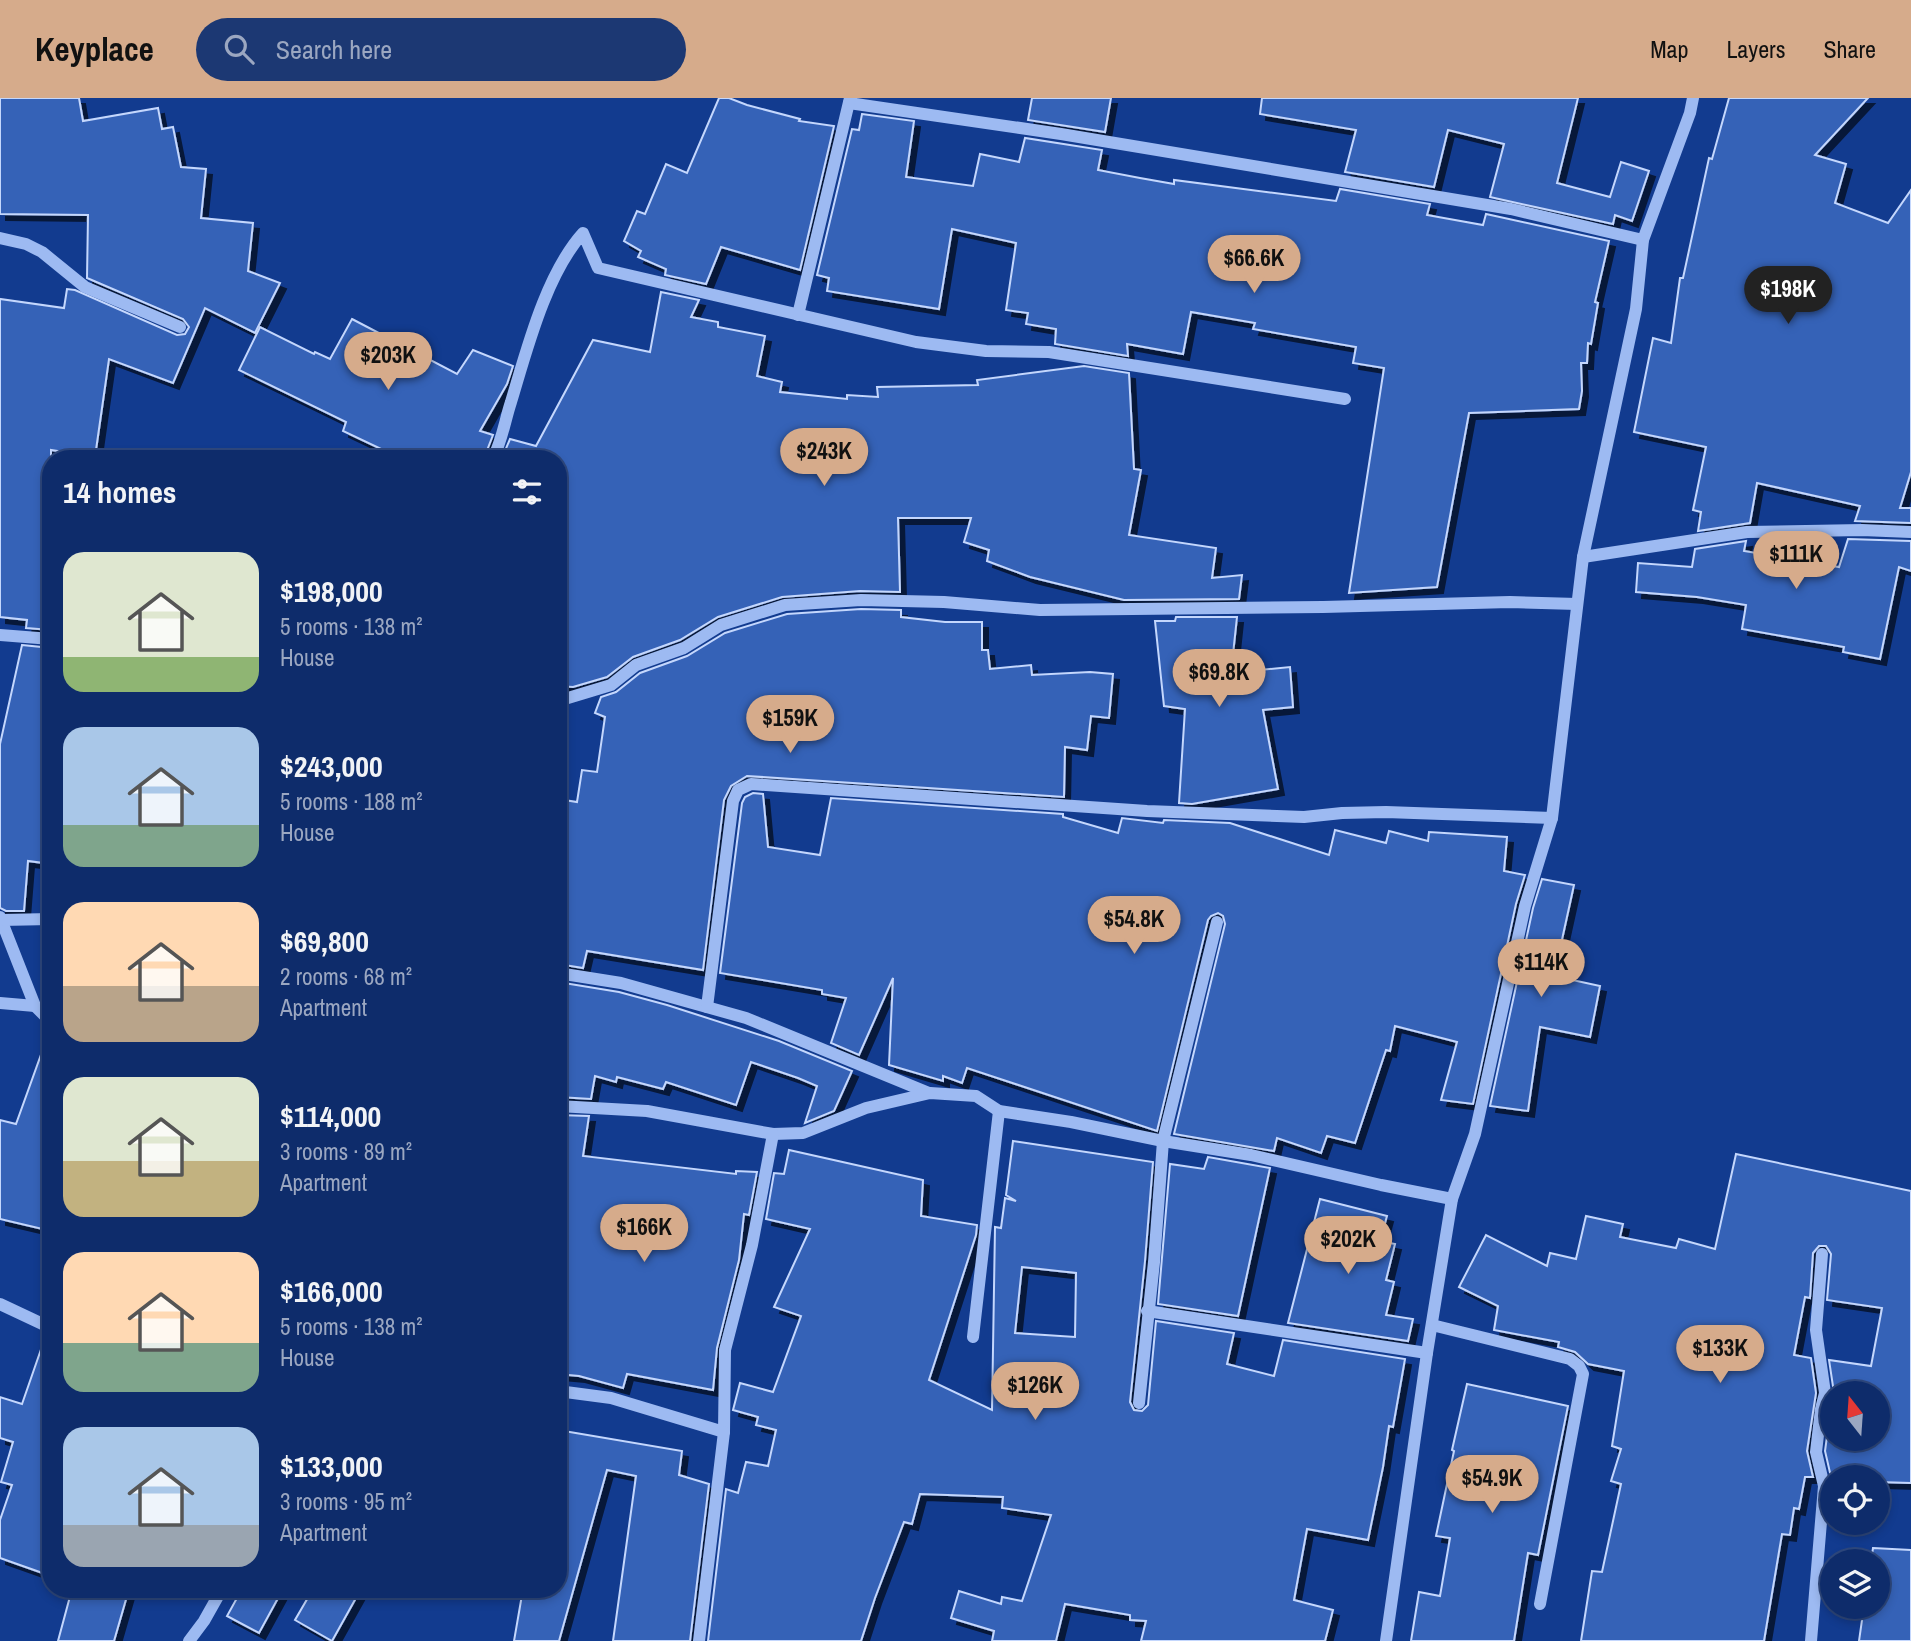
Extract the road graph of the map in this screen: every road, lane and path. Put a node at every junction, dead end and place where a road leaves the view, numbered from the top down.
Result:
1 (1693, 98) edge
2 (850, 100) edge
3 (0, 238) edge
4 (1643, 240) junction
5 (798, 315) junction
6 (180, 327) dead end
7 (1345, 399) dead end
8 (495, 450) edge
9 (1911, 532) edge
10 (1583, 557) junction
11 (1577, 604) junction
12 (0, 635) edge
13 (42, 638) edge
14 (567, 698) edge
15 (1552, 818) junction
16 (1, 918) edge
17 (42, 919) edge
18 (1217, 922) dead end
19 (567, 974) edge
20 (0, 1003) edge
21 (35, 1006) junction
22 (707, 1007) junction
23 (42, 1013) edge
24 (930, 1093) junction
25 (567, 1107) edge
26 (999, 1111) junction
27 (773, 1134) junction
28 (1163, 1141) junction
29 (1452, 1199) junction
30 (1822, 1254) dead end
31 (0, 1304) edge
32 (1147, 1311) junction
33 (42, 1324) edge
34 (1432, 1325) junction
35 (973, 1337) dead end
36 (1427, 1353) junction
37 (567, 1392) edge
38 (1139, 1403) dead end
39 (724, 1432) junction
40 (217, 1598) edge
41 (1540, 1604) dead end
42 (189, 1641) edge
43 (699, 1641) edge
44 (1386, 1641) edge
45 (1811, 1641) edge

1 - 4 street
2 - 4 street
2 - 5 street
3 - 6 street
4 - 10 street
5 - 7 street
5 - 8 street
9 - 10 street
10 - 11 street
11 - 14 street
11 - 15 street
12 - 13 street
15 - 22 street
15 - 29 street
16 - 17 street
16 - 21 street
18 - 28 street
19 - 22 street
20 - 21 street
21 - 23 street
22 - 24 street
24 - 26 street
24 - 27 street
25 - 27 street
26 - 28 street
26 - 35 street
27 - 39 street
28 - 29 street
28 - 32 street
29 - 34 street
30 - 45 street
31 - 33 street
32 - 36 street
32 - 38 street
34 - 36 street
34 - 41 street
36 - 44 street
37 - 39 street
39 - 43 street
40 - 42 street

